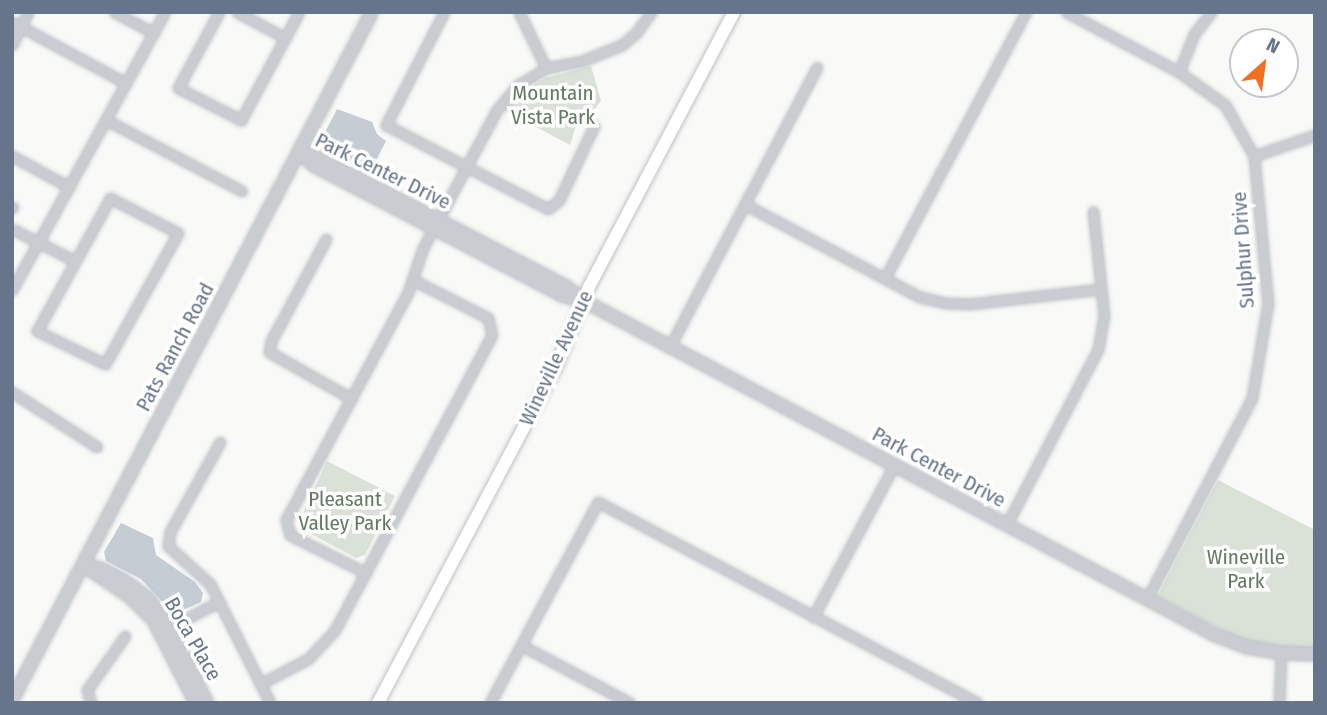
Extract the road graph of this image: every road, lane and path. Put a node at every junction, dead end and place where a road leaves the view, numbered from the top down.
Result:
1 (28, 12) edge
2 (114, 12) edge
3 (165, 12) edge
4 (219, 12) edge
5 (237, 12) edge
6 (299, 12) edge
7 (372, 12) edge
8 (444, 12) edge
9 (520, 12) edge
10 (651, 12) edge
11 (734, 12) edge
12 (1026, 12) edge
13 (1066, 12) edge
14 (1211, 12) edge
15 (12, 22) edge
16 (23, 27) junction
17 (154, 33) junction
18 (285, 38) junction
19 (12, 46) edge
20 (817, 67) dead end
21 (546, 68) junction
22 (1179, 72) junction
23 (126, 83) junction
24 (106, 120) junction
25 (594, 126) dead end
26 (1315, 135) edge
27 (299, 152) junction
28 (12, 156) edge
29 (1254, 156) junction
30 (466, 167) junction
31 (69, 187) junction
32 (242, 191) dead end
33 (746, 205) junction
34 (1093, 212) dead end
35 (436, 224) junction
36 (12, 229) edge
37 (326, 239) dead end
38 (38, 242) junction
39 (75, 261) junction
40 (885, 278) junction
41 (413, 280) junction
42 (1101, 289) junction
43 (12, 290) edge
44 (584, 301) junction
45 (670, 346) junction
46 (12, 392) edge
47 (352, 399) junction
48 (220, 442) dead end
49 (97, 447) dead end
50 (894, 465) junction
51 (1007, 524) junction
52 (83, 565) junction
53 (366, 573) junction
54 (1147, 599) junction
55 (219, 603) junction
56 (813, 617) junction
57 (165, 630) junction
58 (125, 636) dead end
59 (521, 645) junction
60 (1281, 653) junction
61 (1315, 654) edge
62 (260, 684) junction
63 (12, 700) edge
64 (89, 701) edge
65 (196, 703) edge
66 (206, 703) edge
67 (270, 703) edge
68 (378, 703) edge
69 (491, 703) edge
70 (630, 703) edge
71 (977, 703) edge
72 (1279, 703) edge

1 - 16 street
2 - 17 street
3 - 17 street
4 - 18 street
5 - 18 street
6 - 18 street
7 - 27 street, Pats Ranch Road
8 - 30 street
9 - 21 street
10 - 21 street
11 - 44 main road, Wineville Avenue
12 - 40 street
13 - 22 street, Sulphur Drive
14 - 22 street
15 - 16 street
16 - 19 street
16 - 23 street
17 - 23 street
20 - 33 street
21 - 30 street
22 - 29 street, Sulphur Drive
23 - 24 street
24 - 31 street
24 - 32 street
25 - 30 street
26 - 29 street
27 - 35 street, Park Center Drive
27 - 52 street, Pats Ranch Road
28 - 31 street
29 - 54 street, Sulphur Drive
30 - 35 street
31 - 38 street
33 - 40 street
33 - 45 street
34 - 42 street
35 - 41 street
35 - 44 street, Park Center Drive
36 - 38 street
37 - 47 street
38 - 39 street
38 - 43 street
39 - 39 street
40 - 42 street
41 - 47 street
41 - 53 street
42 - 51 street
44 - 45 street, Park Center Drive
44 - 68 main road, Wineville Avenue
45 - 50 street, Park Center Drive
46 - 49 street
47 - 53 street
48 - 55 street
50 - 51 street, Park Center Drive
50 - 56 street
51 - 54 street, Park Center Drive
52 - 57 street, Boca Place
52 - 63 street, Pats Ranch Road
53 - 62 street
54 - 60 street, Park Center Drive
55 - 57 street
55 - 62 street
56 - 59 street
56 - 71 street
57 - 65 street, Boca Place
57 - 66 street, Boca Place
58 - 64 street
59 - 69 street
59 - 70 street
60 - 61 street, Park Center Drive
60 - 72 street
62 - 67 street

